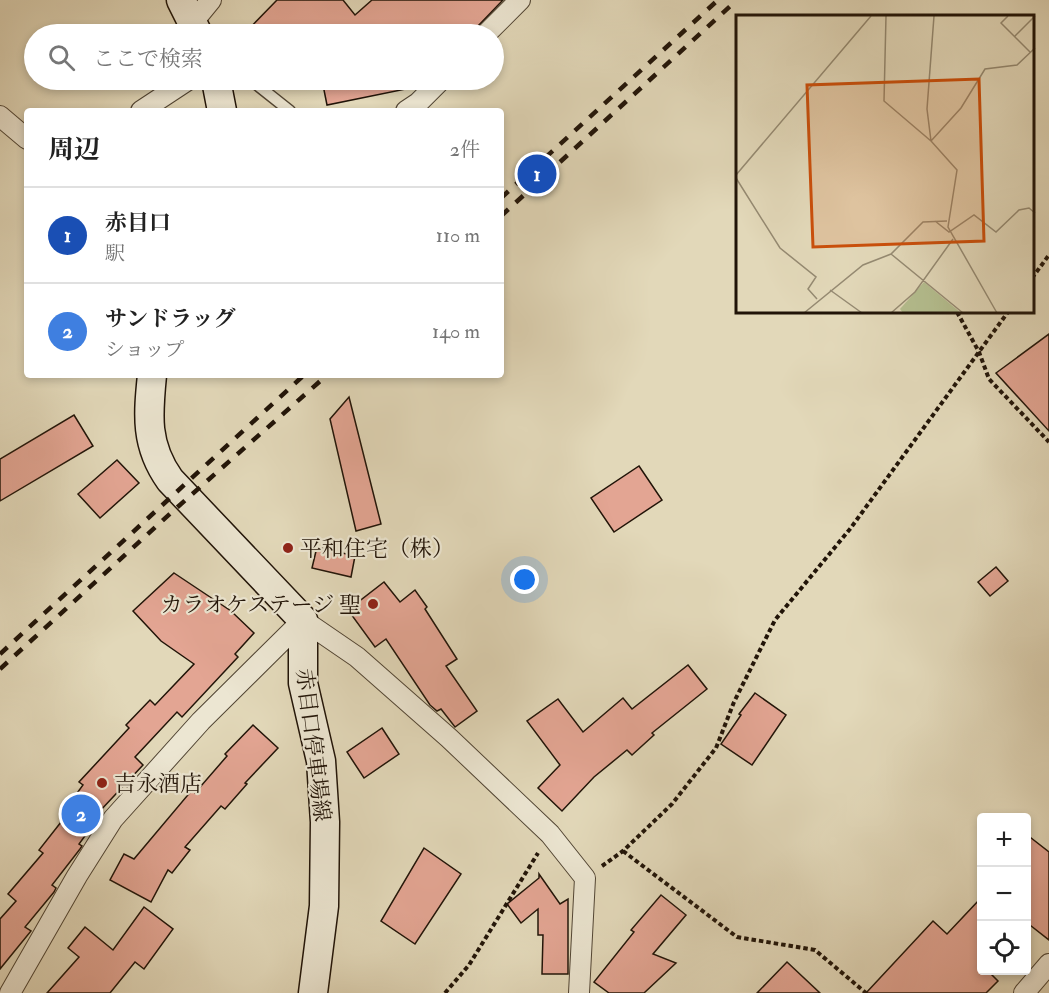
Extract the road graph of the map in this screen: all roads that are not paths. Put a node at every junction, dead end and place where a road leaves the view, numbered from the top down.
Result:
1 (211, 0) edge
2 (520, 0) edge
3 (191, 19) edge
4 (496, 24) edge
5 (173, 90) edge
6 (218, 90) edge
7 (264, 90) edge
8 (431, 90) edge
9 (146, 108) edge
10 (221, 108) edge
11 (286, 108) edge
12 (410, 108) edge
13 (0, 116) edge
14 (24, 136) edge
15 (152, 378) edge
16 (303, 620) junction
17 (1049, 964) edge
18 (10, 993) edge
19 (313, 993) edge
20 (579, 993) edge
21 (1024, 993) edge

1 - 3 street
2 - 4 street
5 - 9 street
6 - 10 main road
7 - 11 lane
8 - 12 street
13 - 14 street
15 - 16 main road
16 - 18 street
16 - 19 main road, 赤目口停車場線
16 - 20 street
17 - 21 street

